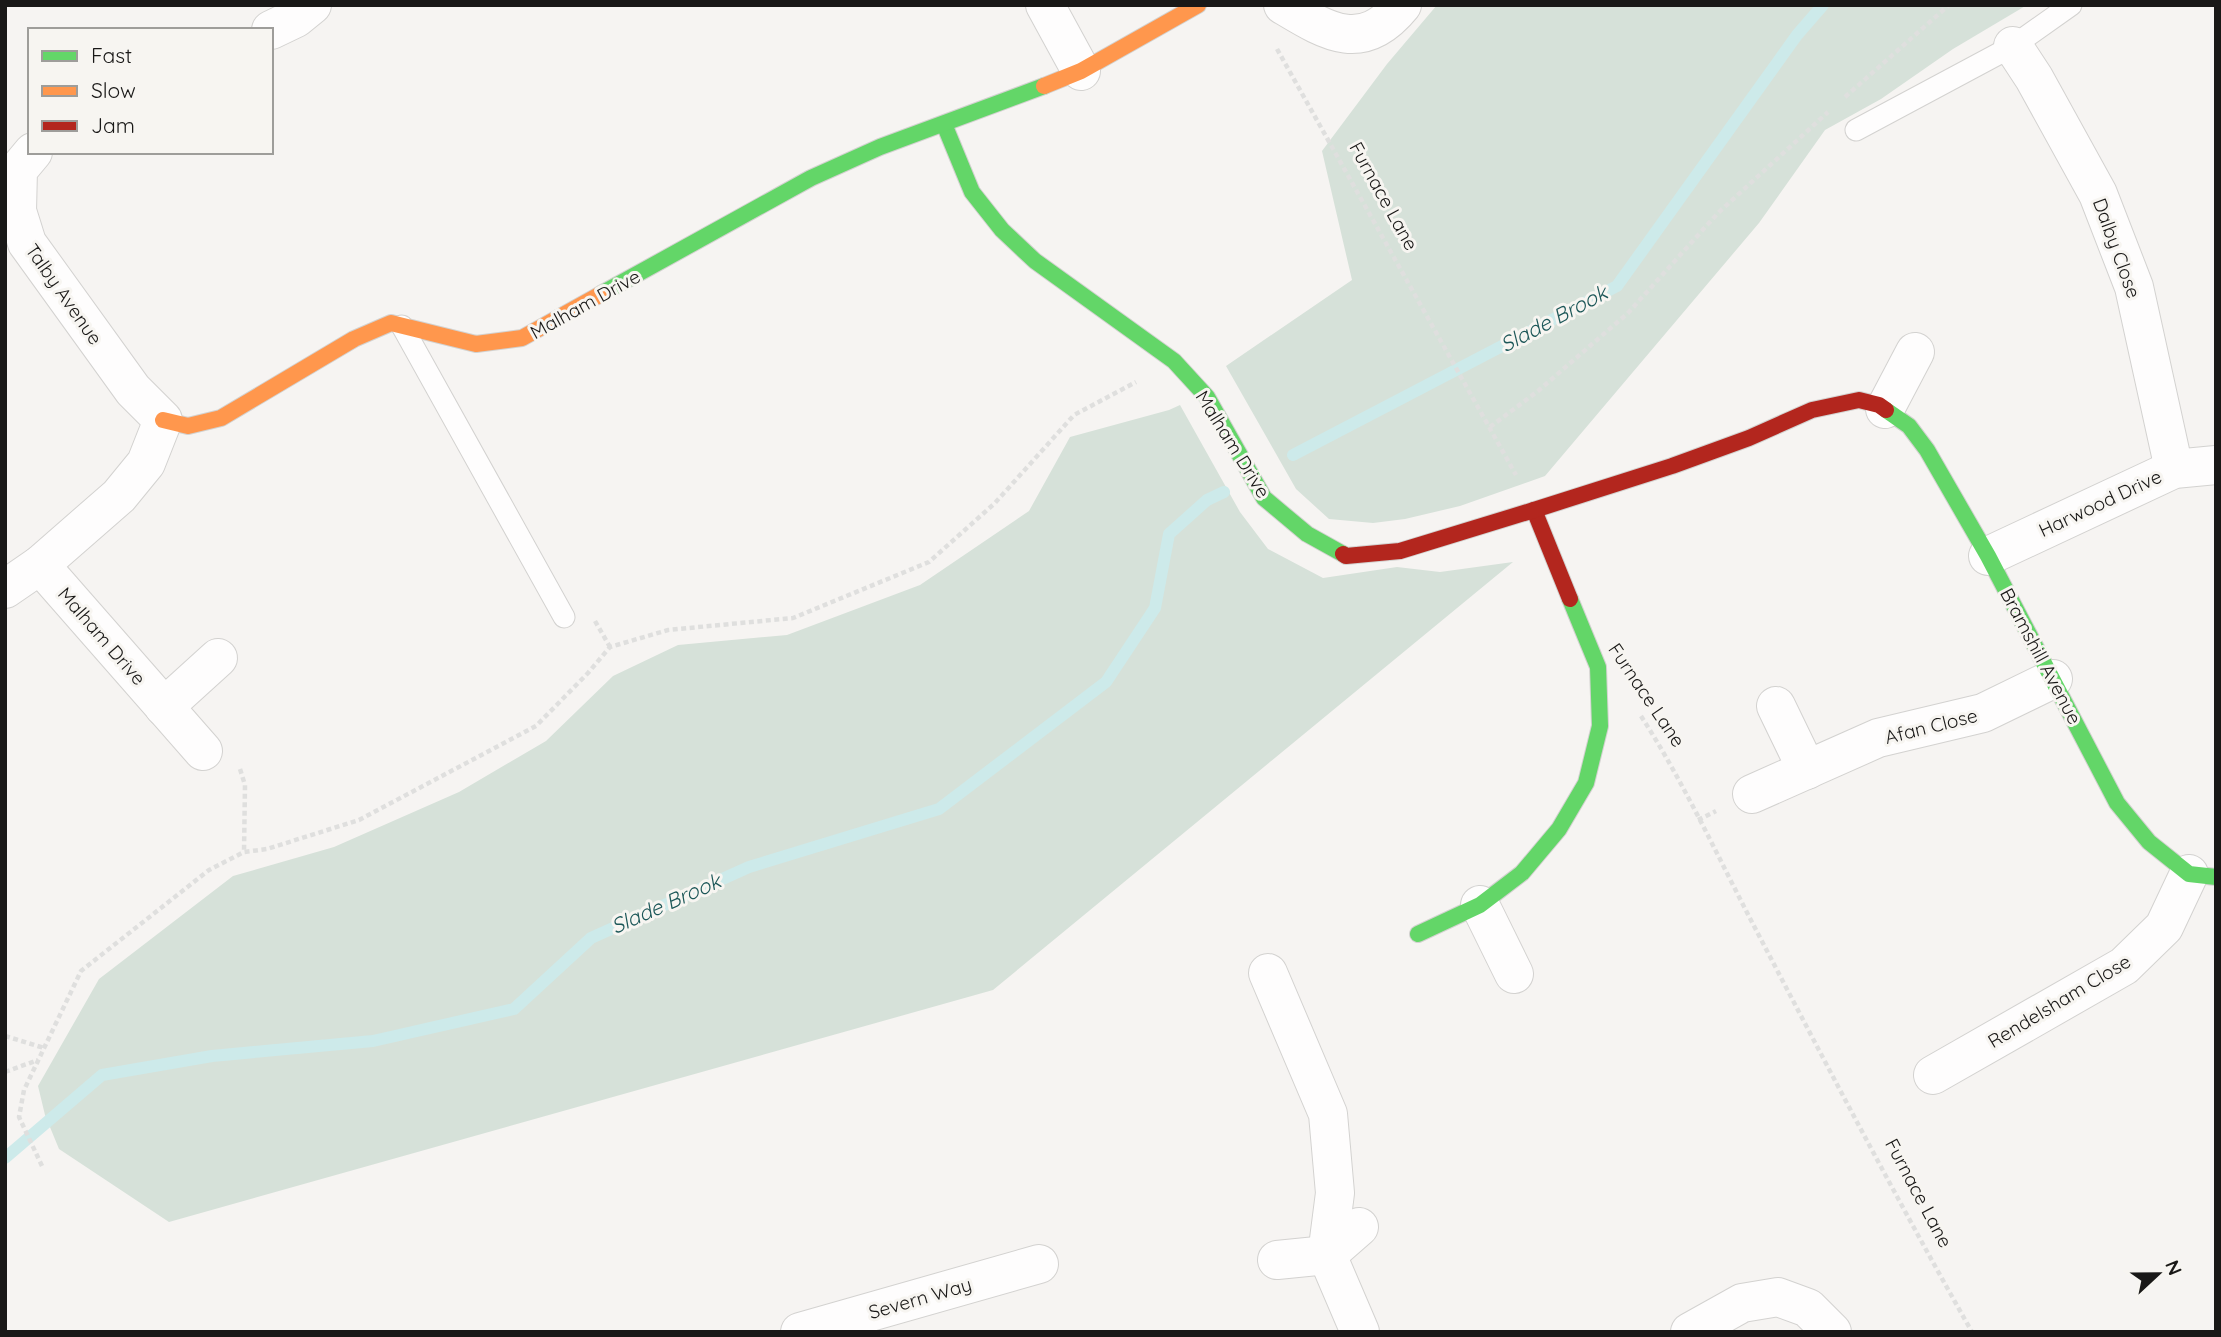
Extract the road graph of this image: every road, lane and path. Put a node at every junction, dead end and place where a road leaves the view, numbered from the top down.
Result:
1 (312, 5) edge
2 (1045, 5) edge
3 (1198, 5) edge
4 (1402, 5) edge
5 (1949, 5) edge
6 (2071, 5) edge
7 (1277, 21) edge
8 (273, 29) edge
9 (2013, 46) junction
10 (1082, 71) junction
11 (1840, 101) dead end
12 (1830, 111) dead end
13 (944, 124) junction
14 (1856, 130) dead end
15 (31, 154) edge
16 (401, 324) junction
17 (1915, 352) dead end
18 (1174, 361) junction
19 (1885, 409) junction
20 (163, 420) junction
21 (1489, 425) junction
22 (2216, 465) edge
23 (2174, 469) junction
24 (1534, 510) junction
25 (1988, 556) junction
26 (40, 565) junction
27 (5, 589) edge
28 (564, 617) dead end
29 (218, 658) dead end
30 (2053, 678) junction
31 (1776, 706) dead end
32 (164, 707) junction
33 (1639, 714) dead end
34 (203, 751) joint
35 (1807, 770) junction
36 (1752, 794) dead end
37 (244, 852) junction
38 (2202, 875) edge
39 (1480, 905) junction
40 (1418, 934) dead end
41 (1268, 973) dead end
42 (1514, 974) dead end
43 (5, 1036) edge
44 (44, 1048) junction
45 (39, 1060) junction
46 (5, 1072) edge
47 (1933, 1075) dead end
48 (42, 1166) dead end
49 (1359, 1227) dead end
50 (1327, 1255) junction
51 (1277, 1260) dead end
52 (1040, 1264) dead end
53 (879, 1321) edge
54 (800, 1332) edge
55 (1360, 1332) edge
56 (1690, 1332) edge
57 (1832, 1332) edge
58 (1972, 1332) edge

1 - 8 street
2 - 10 street
3 - 10 street, Malham Drive
4 - 7 street
5 - 11 path
6 - 9 lane
7 - 21 path, Furnace Lane
9 - 14 lane
9 - 23 street, Dalby Close
10 - 13 street, Malham Drive
12 - 21 path
13 - 16 street, Malham Drive
13 - 18 street, Malham Drive
15 - 20 street, Talby Avenue
16 - 20 street
16 - 28 lane
17 - 19 street
18 - 24 street, Malham Drive
18 - 37 path
19 - 24 street, Bramshill Avenue
19 - 25 street, Bramshill Avenue
20 - 26 street
21 - 24 path, Furnace Lane
22 - 23 street, Harwood Drive
23 - 25 street, Harwood Drive
24 - 39 street, Furnace Lane
25 - 30 street, Bramshill Avenue
26 - 27 street
26 - 32 street, Malham Drive
29 - 32 street
30 - 35 street, Afan Close
30 - 38 street, Bramshill Avenue
31 - 35 street
32 - 34 street, Malham Drive
33 - 58 path, Furnace Lane
34 - 37 path
35 - 36 street, Afan Close
37 - 44 path
38 - 47 street, Rendelsham Close
39 - 40 street
39 - 42 street
41 - 50 street
43 - 44 path
44 - 45 path
45 - 46 path
45 - 48 path
49 - 50 street
50 - 51 street
50 - 55 street
52 - 53 street, Severn Way
53 - 54 street, Severn Way
56 - 57 street

